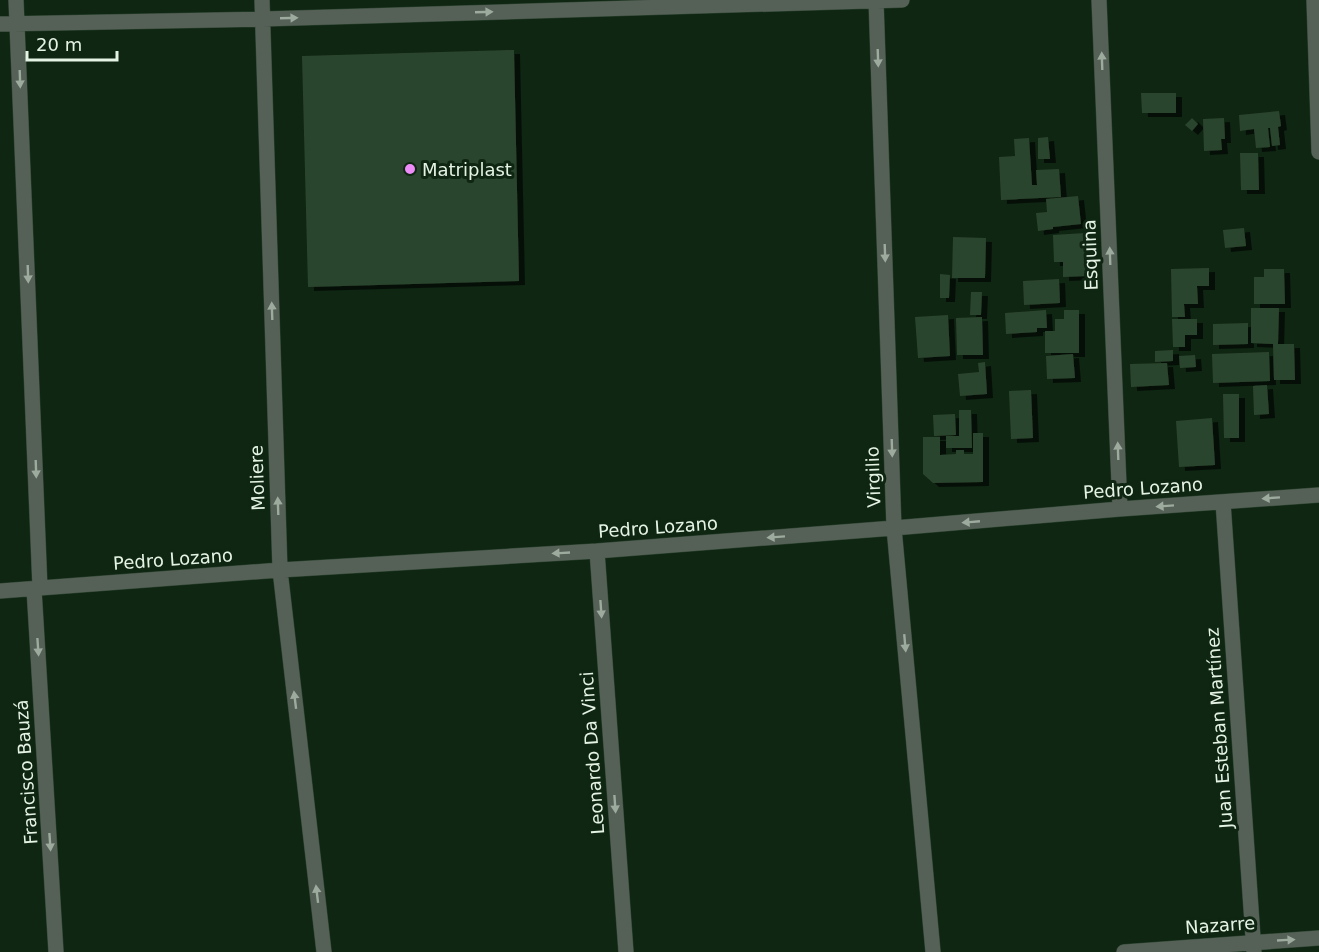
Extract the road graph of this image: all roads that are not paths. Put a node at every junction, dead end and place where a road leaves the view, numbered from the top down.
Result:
1 (16, 0) edge
2 (262, 0) edge
3 (876, 0) edge
4 (902, 0) edge
5 (1100, 0) edge
6 (1314, 0) edge
7 (263, 19) junction
8 (0, 24) edge
9 (17, 24) junction
10 (1319, 152) edge
11 (1319, 495) edge
12 (1223, 502) junction
13 (1120, 509) junction
14 (894, 528) junction
15 (597, 551) junction
16 (280, 570) junction
17 (37, 588) junction
18 (0, 591) edge
19 (1319, 938) edge
20 (1254, 947) edge
21 (56, 952) edge
22 (324, 952) edge
23 (626, 952) edge
24 (933, 952) edge
25 (1125, 952) edge

1 - 9 street, Francisco Bauzá
2 - 7 street, Moliere
3 - 4 street
7 -> 3 street
3 -> 14 street, Virgilio
13 -> 5 street, Esquina
6 - 10 street
7 - 9 street
16 -> 7 street, Moliere
8 - 9 street
9 -> 17 street, Francisco Bauzá
11 -> 12 street, Pedro Lozano
12 -> 13 street, Pedro Lozano
12 - 20 street, Juan Esteban Martínez
13 -> 14 street, Pedro Lozano
14 -> 15 street, Pedro Lozano
14 -> 24 street, Virgilio
15 -> 16 street, Pedro Lozano
15 -> 23 street, Leonardo Da Vinci
16 - 17 street, Pedro Lozano
22 -> 16 street, Moliere
17 - 18 street, Pedro Lozano
17 -> 21 street, Francisco Bauzá
20 -> 19 street, Nazarre
20 - 25 street, Nazarre

